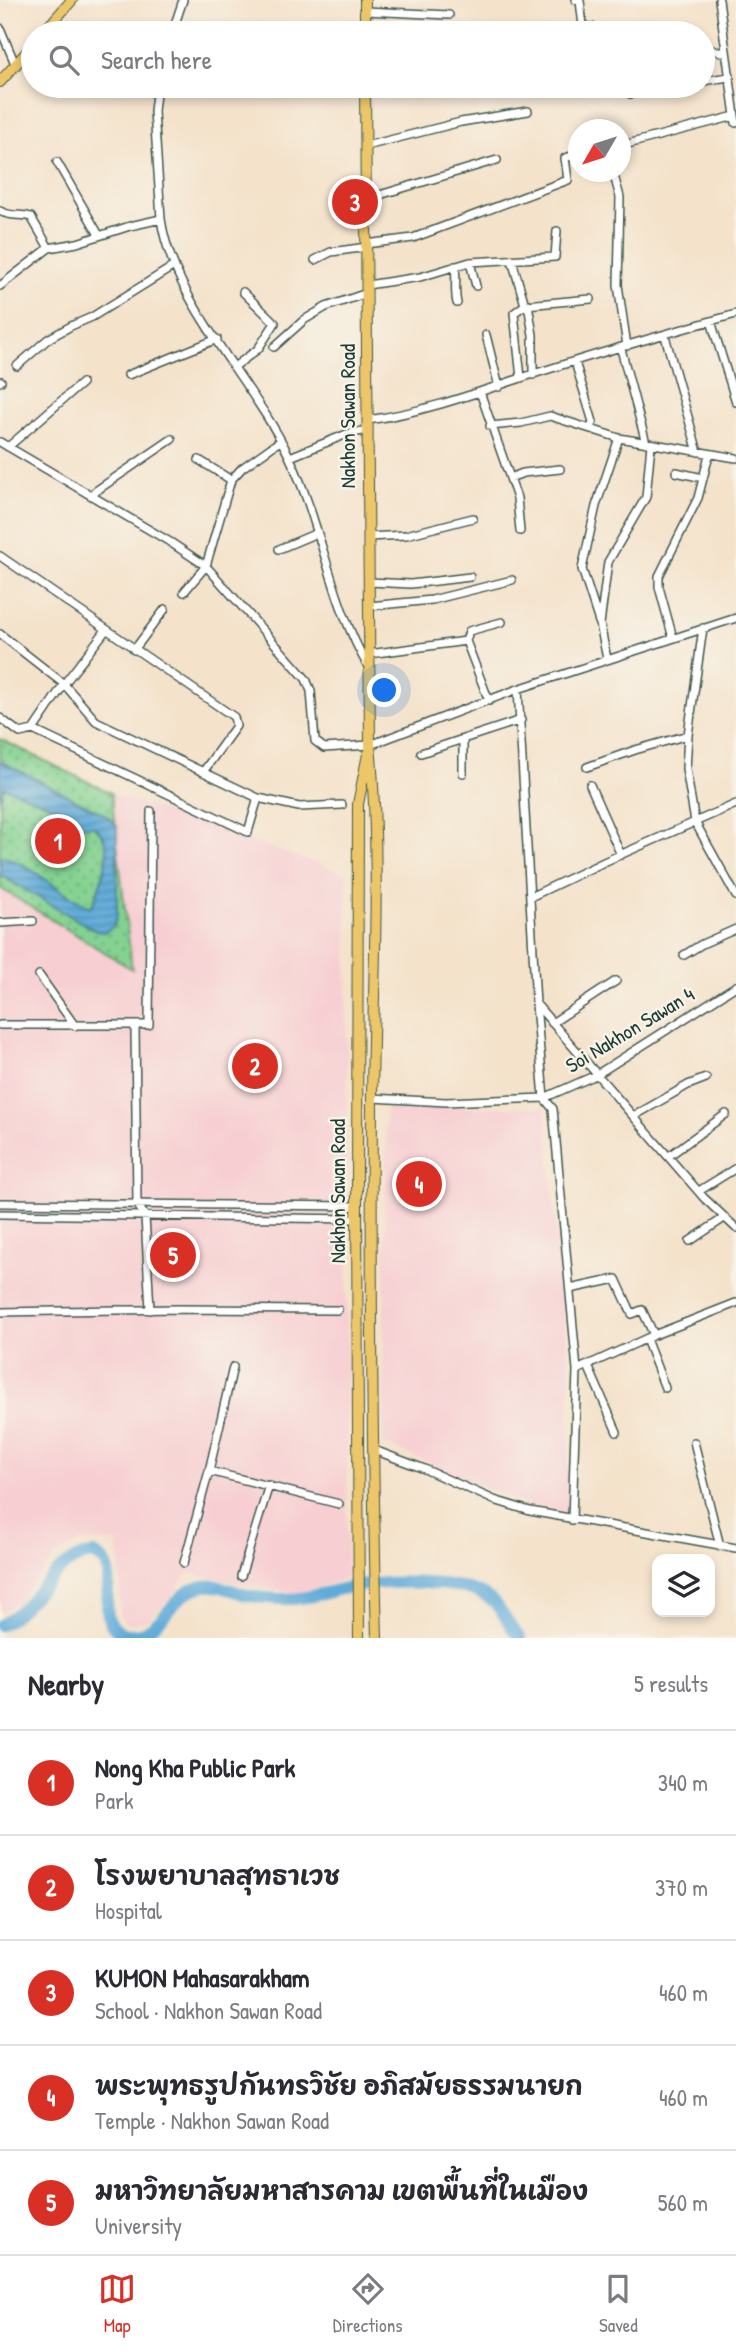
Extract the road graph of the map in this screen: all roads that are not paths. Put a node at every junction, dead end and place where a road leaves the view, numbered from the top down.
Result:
1 (72, 0) edge
2 (183, 0) edge
3 (576, 0) edge
4 (719, 0) edge
5 (365, 6) edge
6 (449, 15) dead end
7 (54, 21) edge
8 (176, 21) edge
9 (582, 21) edge
10 (0, 28) edge
11 (715, 51) edge
12 (726, 53) junction
13 (21, 59) edge
14 (16, 65) junction
15 (729, 77) junction
16 (715, 79) edge
17 (0, 82) edge
18 (155, 98) edge
19 (365, 98) edge
20 (528, 111) dead end
21 (736, 119) edge
22 (631, 144) edge
23 (366, 146) junction
24 (568, 157) edge
25 (497, 160) dead end
26 (57, 162) dead end
27 (568, 180) edge
28 (568, 180) edge
29 (616, 182) edge
30 (366, 199) junction
31 (0, 211) edge
32 (161, 219) junction
33 (557, 231) dead end
34 (99, 235) junction
35 (367, 246) junction
36 (49, 248) junction
37 (315, 260) dead end
38 (512, 260) junction
39 (470, 262) junction
40 (174, 266) junction
41 (455, 266) junction
42 (0, 286) edge
43 (476, 286) dead end
44 (367, 289) junction
45 (243, 292) dead end
46 (591, 299) dead end
47 (457, 303) dead end
48 (526, 305) junction
49 (736, 314) edge
50 (711, 321) junction
51 (486, 334) dead end
52 (665, 336) junction
53 (217, 339) junction
54 (274, 347) dead end
55 (624, 347) junction
56 (575, 362) junction
57 (17, 366) dead end
58 (234, 367) junction
59 (128, 375) dead end
60 (533, 375) junction
61 (521, 378) junction
62 (82, 383) dead end
63 (499, 387) junction
64 (480, 392) junction
65 (736, 402) edge
66 (368, 425) junction
67 (490, 426) junction
68 (591, 429) junction
69 (619, 438) junction
70 (172, 439) dead end
71 (280, 441) junction
72 (0, 442) edge
73 (649, 443) junction
74 (8, 447) junction
75 (698, 452) junction
76 (709, 455) junction
77 (290, 457) junction
78 (736, 458) edge
79 (198, 460) dead end
80 (560, 469) dead end
81 (676, 472) dead end
82 (510, 478) junction
83 (703, 478) junction
84 (231, 480) junction
85 (90, 495) junction
86 (473, 518) dead end
87 (520, 531) dead end
88 (317, 533) junction
89 (368, 537) junction
90 (279, 549) dead end
91 (0, 556) edge
92 (206, 566) junction
93 (470, 577) dead end
94 (512, 580) dead end
95 (369, 583) junction
96 (184, 592) dead end
97 (369, 606) junction
98 (164, 609) dead end
99 (736, 618) edge
100 (502, 622) dead end
101 (600, 624) junction
102 (703, 628) junction
103 (106, 630) junction
104 (0, 634) edge
105 (673, 638) junction
106 (466, 641) junction
107 (134, 650) junction
108 (369, 654) junction
109 (607, 659) junction
110 (369, 669) junction
111 (64, 684) junction
112 (518, 690) junction
113 (489, 701) junction
114 (0, 718) edge
115 (521, 720) junction
116 (33, 730) junction
117 (688, 735) junction
118 (463, 739) junction
119 (370, 745) junction
120 (421, 753) dead end
121 (587, 767) dead end
122 (203, 772) junction
123 (463, 774) dead end
124 (590, 785) dead end
125 (359, 795) junction
126 (374, 795) junction
127 (258, 798) junction
128 (736, 804) edge
129 (342, 805) dead end
130 (151, 811) dead end
131 (695, 822) junction
132 (621, 855) junction
133 (736, 896) edge
134 (530, 897) junction
135 (33, 921) dead end
136 (0, 923) edge
137 (736, 929) edge
138 (684, 955) dead end
139 (39, 975) dead end
140 (616, 981) dead end
141 (736, 986) edge
142 (536, 1004) junction
143 (552, 1023) junction
144 (0, 1025) edge
145 (75, 1026) junction
146 (135, 1026) junction
147 (596, 1075) junction
148 (706, 1078) dead end
149 (372, 1098) junction
150 (544, 1098) junction
151 (726, 1114) dead end
152 (634, 1116) junction
153 (669, 1156) junction
154 (736, 1168) edge
155 (699, 1191) junction
156 (0, 1203) edge
157 (31, 1204) junction
158 (71, 1204) junction
159 (101, 1204) junction
160 (137, 1204) junction
161 (194, 1205) junction
162 (232, 1205) junction
163 (274, 1205) junction
164 (357, 1206) junction
165 (0, 1214) edge
166 (31, 1214) junction
167 (71, 1215) junction
168 (101, 1215) junction
169 (145, 1216) junction
170 (195, 1217) junction
171 (232, 1217) junction
172 (274, 1218) junction
173 (724, 1218) junction
174 (357, 1219) junction
175 (736, 1228) edge
176 (690, 1241) dead end
177 (569, 1289) junction
178 (736, 1303) edge
179 (150, 1310) junction
180 (338, 1310) dead end
181 (0, 1312) edge
182 (650, 1337) junction
183 (588, 1366) junction
184 (233, 1367) dead end
185 (577, 1370) junction
186 (665, 1388) dead end
187 (358, 1392) junction
188 (374, 1392) junction
189 (617, 1432) dead end
190 (694, 1441) dead end
191 (374, 1450) junction
192 (209, 1471) junction
193 (269, 1485) junction
194 (339, 1504) dead end
195 (572, 1520) junction
196 (720, 1546) junction
197 (736, 1548) edge
198 (184, 1563) dead end
199 (242, 1576) dead end
200 (359, 1638) edge
201 (377, 1638) edge

1 - 7 main road
2 - 8 street
3 - 9 street
4 - 12 street
5 - 6 street
10 - 14 street
11 - 12 street
12 - 15 street
13 - 14 main road
14 - 17 main road
15 - 16 street
15 - 21 street
18 - 32 street
19 - 23 main road, Nakhon Sawan Road
20 - 23 street
21 - 22 street
23 - 30 main road, Nakhon Sawan Road
24 - 27 street
25 - 30 street
26 - 34 street
28 - 35 street
29 - 55 street
30 - 35 main road, Nakhon Sawan Road
31 - 36 street
32 - 34 street
32 - 40 street
33 - 38 street
34 - 36 street
35 - 37 street
35 - 44 main road, Nakhon Sawan Road
36 - 42 street
38 - 39 street
38 - 48 street
39 - 41 street
39 - 43 street
40 - 53 street
40 - 57 street
41 - 44 street
41 - 47 street
44 - 54 street
44 - 66 main road, Nakhon Sawan Road
45 - 58 street
46 - 48 street
48 - 60 street
48 - 61 street
49 - 50 street
50 - 52 street
50 - 65 street
51 - 63 street
52 - 55 street
52 - 75 street
53 - 58 street
53 - 59 street
55 - 56 street
55 - 73 street
56 - 60 street
56 - 68 street
58 - 71 street
60 - 61 street
61 - 63 street
62 - 74 street
63 - 64 street
64 - 66 street
64 - 67 street
66 - 77 street
66 - 89 main road, Nakhon Sawan Road
67 - 68 street
67 - 82 street
68 - 69 street
69 - 73 street
69 - 101 street
70 - 85 street
71 - 77 street
71 - 84 street
72 - 74 street
73 - 75 street
73 - 101 street
74 - 85 street
75 - 76 street
76 - 78 street
76 - 83 street
77 - 88 street
79 - 84 street
80 - 82 street
81 - 83 street
82 - 87 street
83 - 105 street
84 - 92 street
85 - 92 street
86 - 89 street
88 - 90 street
88 - 110 street
89 - 95 main road, Nakhon Sawan Road
91 - 103 street
92 - 96 street
92 - 119 street
93 - 95 street
94 - 97 street
95 - 97 main road, Nakhon Sawan Road
97 - 108 main road, Nakhon Sawan Road
98 - 107 street
99 - 102 street
100 - 106 street
101 - 109 street
102 - 105 street
102 - 117 street
103 - 107 street
103 - 111 street
104 - 111 street
105 - 109 street
106 - 108 street
106 - 113 street
107 - 122 street
108 - 110 main road, Nakhon Sawan Road
109 - 112 street
110 - 119 main road, Nakhon Sawan Road
111 - 116 street
111 - 122 street
112 - 113 street
112 - 115 street
113 - 119 street
114 - 116 street
115 - 118 street
115 - 134 street
116 - 127 street
117 - 121 street
117 - 131 street
118 - 120 street
118 - 123 street
119 - 125 main road, Nakhon Sawan Road
119 - 126 main road, Nakhon Sawan Road
122 - 127 street
124 - 132 street
125 - 126 main road
125 - 164 main road, Nakhon Sawan Road
126 - 149 main road, Nakhon Sawan Road
127 - 129 street
128 - 131 street
130 - 146 street
131 - 132 street
131 - 133 street
132 - 134 street
134 - 142 street
135 - 136 street
137 - 138 street
139 - 145 street
140 - 143 street
141 - 147 street, Soi Nakhon Sawan 4
142 - 143 street
142 - 150 street
143 - 147 street
144 - 145 street
145 - 146 street
146 - 160 street
147 - 150 street, Soi Nakhon Sawan 4
147 - 152 street
148 - 152 street
149 - 150 street, Soi Nakhon Sawan 4
149 - 188 main road, Nakhon Sawan Road
150 - 177 street
151 - 153 street
152 - 153 street
153 - 155 street
154 - 155 street
155 - 173 street
156 - 157 street
157 - 158 street
157 - 166 street
158 - 159 street
158 - 167 street
159 - 160 street
159 - 168 street
160 - 161 street
160 - 169 street
161 - 162 street
161 - 170 street
162 - 163 street
162 - 171 street
163 - 164 street
163 - 172 street
164 - 174 main road, Nakhon Sawan Road
165 - 166 street
166 - 167 street
167 - 168 street
168 - 169 street
169 - 170 street
169 - 179 street
170 - 171 street
171 - 172 street
172 - 174 street
173 - 175 street
173 - 176 street
174 - 187 main road, Nakhon Sawan Road
177 - 182 street
177 - 185 street
178 - 182 street
179 - 180 street
179 - 181 street
182 - 183 street
182 - 186 street
183 - 185 street
183 - 189 street
184 - 192 street
185 - 195 street
187 - 188 main road
187 - 200 main road, Nakhon Sawan Road
188 - 191 main road, Nakhon Sawan Road
190 - 196 street
191 - 195 street
191 - 201 main road, Nakhon Sawan Road
192 - 193 street
192 - 198 street
193 - 194 street
193 - 199 street
195 - 196 street
196 - 197 street

